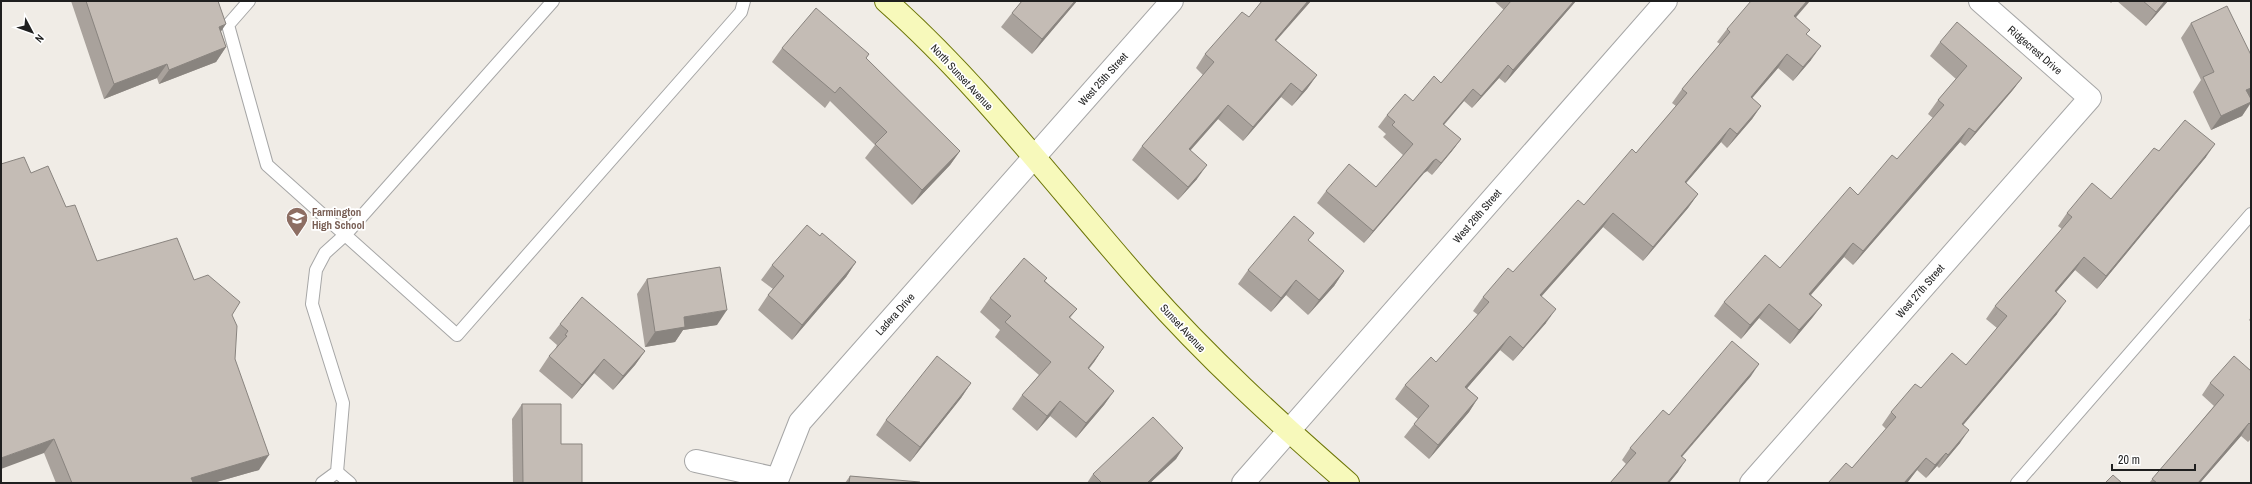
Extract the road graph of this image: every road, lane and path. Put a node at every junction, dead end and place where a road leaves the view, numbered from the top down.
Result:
1 (249, 1) edge
2 (552, 1) edge
3 (744, 1) edge
4 (886, 1) edge
5 (1172, 1) edge
6 (1666, 1) edge
7 (1980, 1) edge
8 (2090, 98) joint
9 (1033, 158) junction
10 (2251, 214) edge
11 (346, 234) junction
12 (1288, 431) junction
13 (696, 461) dead end
14 (337, 472) junction
15 (777, 481) edge
16 (322, 483) edge
17 (350, 483) edge
18 (1243, 483) edge
19 (1348, 483) edge
20 (1751, 483) edge
21 (2017, 483) edge

1 - 11 lane
2 - 11 lane
3 - 11 lane
4 - 9 street, North Sunset Avenue
5 - 9 street, West 25th Street
6 - 12 street, West 26th Street
7 - 8 street, Ridgecrest Drive
8 - 20 street, West 27th Street
9 - 12 street, Sunset Avenue
9 - 15 street, Ladera Drive
10 - 21 lane
11 - 14 lane
12 - 18 street, West 26th Street
12 - 19 street, Sunset Avenue
13 - 15 street
14 - 16 lane
14 - 17 lane

